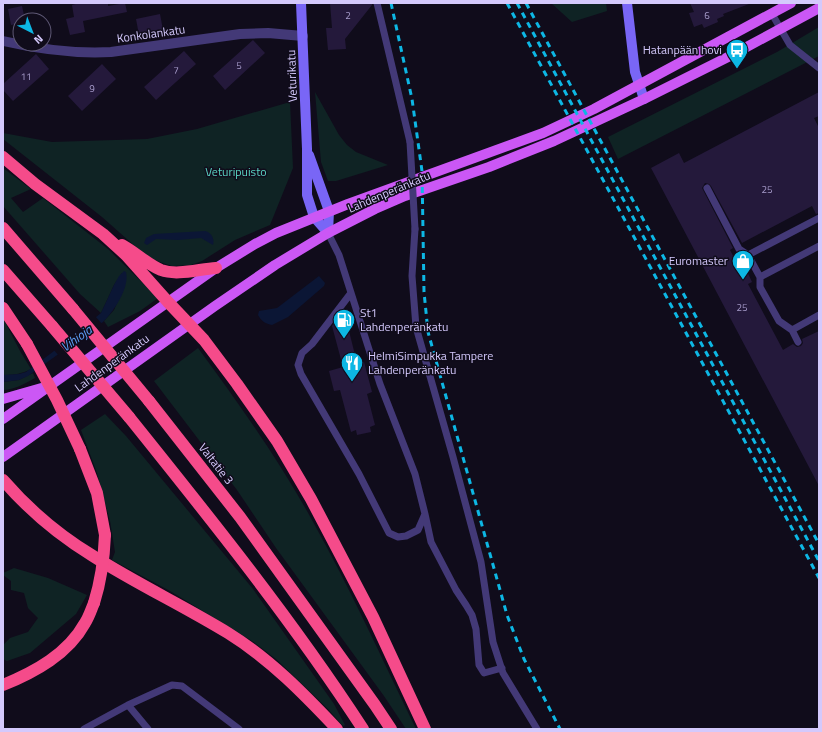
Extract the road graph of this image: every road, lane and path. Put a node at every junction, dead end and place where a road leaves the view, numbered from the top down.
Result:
1 (301, 3) edge
2 (377, 3) edge
3 (627, 3) edge
4 (791, 3) edge
5 (819, 8) edge
6 (772, 14) junction
7 (781, 30) junction
8 (303, 36) junction
9 (3, 41) edge
10 (819, 68) edge
11 (639, 85) junction
12 (644, 99) junction
13 (307, 149) junction
14 (3, 157) edge
15 (707, 188) dead end
16 (329, 211) junction
17 (314, 217) junction
18 (819, 218) edge
19 (3, 228) edge
20 (328, 233) junction
21 (103, 234) junction
22 (819, 246) edge
23 (748, 255) junction
24 (216, 268) junction
25 (3, 270) edge
26 (760, 277) junction
27 (351, 293) junction
28 (168, 302) junction
29 (3, 308) edge
30 (819, 316) edge
31 (189, 324) junction
32 (792, 330) junction
33 (798, 342) dead end
34 (51, 386) junction
35 (3, 399) edge
36 (3, 419) edge
37 (3, 458) edge
38 (3, 480) edge
39 (425, 514) junction
40 (502, 668) junction
41 (3, 685) edge
42 (128, 705) junction
43 (235, 728) edge
44 (84, 729) edge
45 (148, 729) edge
46 (337, 729) edge
47 (363, 729) edge
48 (391, 729) edge
49 (425, 729) edge
50 (537, 729) edge

1 - 8 street, Veturikatu
2 - 40 lane, bridge
3 - 11 street
4 - 6 main road, Lahdenperänkatu
5 - 7 main road, Lahdenperänkatu
6 - 7 lane
6 - 11 main road, Lahdenperänkatu
7 - 10 lane
7 - 12 main road, Lahdenperänkatu
8 - 9 street, Konkolankatu
8 - 13 street, Veturikatu
11 - 12 street
11 - 16 main road, Lahdenperänkatu
12 - 20 main road, Lahdenperänkatu
13 - 16 street, Veturikatu
13 - 17 street, Veturikatu
14 - 21 highway
15 - 23 lane
16 - 17 main road, Lahdenperänkatu
16 - 20 street, Veturikatu
17 - 20 street, Veturikatu
17 - 24 main road, Lahdenperänkatu
18 - 23 lane
19 - 48 highway, Valtatie 3, bridge
20 - 27 lane
20 - 31 main road, Lahdenperänkatu
21 - 24 highway
21 - 28 highway
22 - 26 lane
23 - 26 lane
24 - 28 main road, Lahdenperänkatu
25 - 47 highway, bridge
26 - 32 lane
27 - 39 lane
27 - 39 lane
28 - 31 highway
28 - 34 main road, Lahdenperänkatu
29 - 41 highway, bridge
30 - 32 lane
31 - 37 main road, Lahdenperänkatu
31 - 49 highway
32 - 33 lane
34 - 35 main road
34 - 36 main road, Lahdenperänkatu
38 - 46 highway
39 - 40 lane
40 - 50 lane
42 - 43 lane
42 - 44 lane
42 - 45 lane

